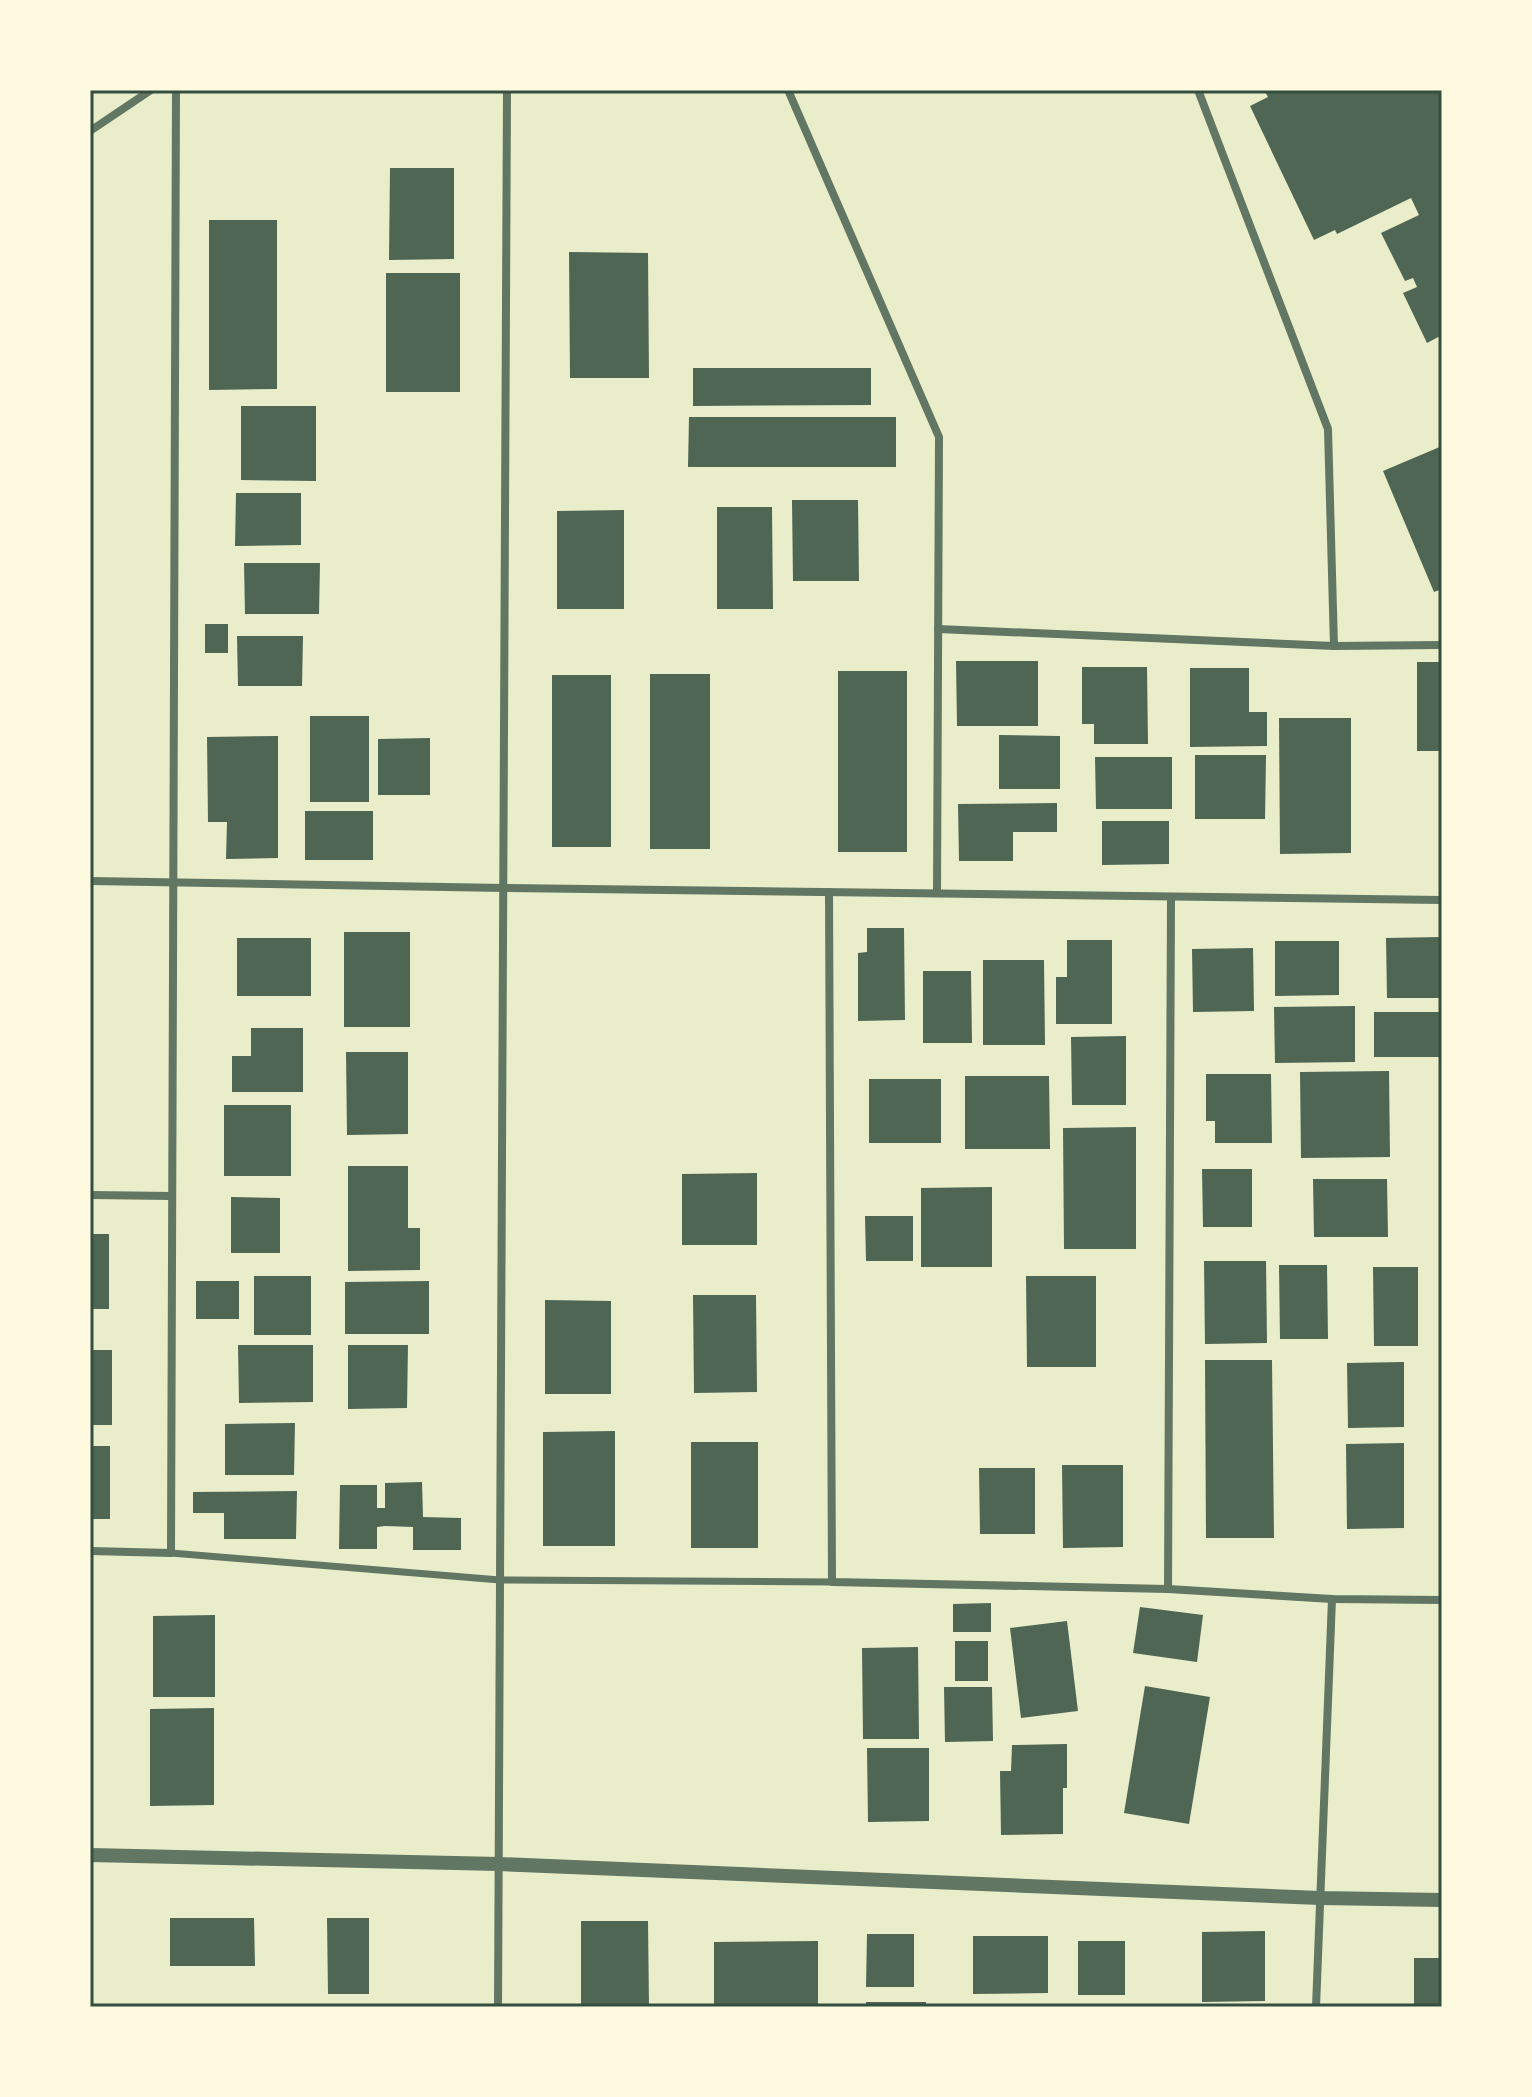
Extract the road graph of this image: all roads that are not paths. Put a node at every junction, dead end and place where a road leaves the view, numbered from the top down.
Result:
1 (151, 90) edge
2 (176, 90) edge
3 (507, 90) edge
4 (788, 90) edge
5 (1198, 90) edge
6 (90, 131) edge
7 (938, 629) junction
8 (1442, 645) edge
9 (1334, 646) junction
10 (90, 881) edge
11 (173, 883) junction
12 (504, 888) junction
13 (829, 892) junction
14 (937, 893) junction
15 (1171, 897) junction
16 (1442, 900) edge
17 (90, 1195) edge
18 (172, 1196) junction
19 (90, 1551) edge
20 (171, 1553) junction
21 (500, 1580) junction
22 (832, 1582) junction
23 (1168, 1589) junction
24 (1332, 1599) junction
25 (1442, 1600) edge
26 (90, 1855) edge
27 (499, 1864) junction
28 (1320, 1898) junction
29 (1442, 1900) edge
30 (498, 2007) edge
31 (1316, 2007) edge

1 - 6 street
2 - 11 street
3 - 12 street
4 - 7 street
5 - 9 street
7 - 9 street
7 - 14 street
8 - 9 street
10 - 11 street
11 - 12 street
11 - 18 street
12 - 13 street
12 - 21 street
13 - 14 street
13 - 22 street
14 - 15 street
15 - 16 street
15 - 23 street
17 - 18 street
18 - 20 street
19 - 20 street
20 - 21 street
21 - 22 street
21 - 27 street
22 - 23 street
23 - 24 street
24 - 25 street
24 - 28 street
26 - 27 street
27 - 28 street
27 - 30 street
28 - 29 street
28 - 31 street

